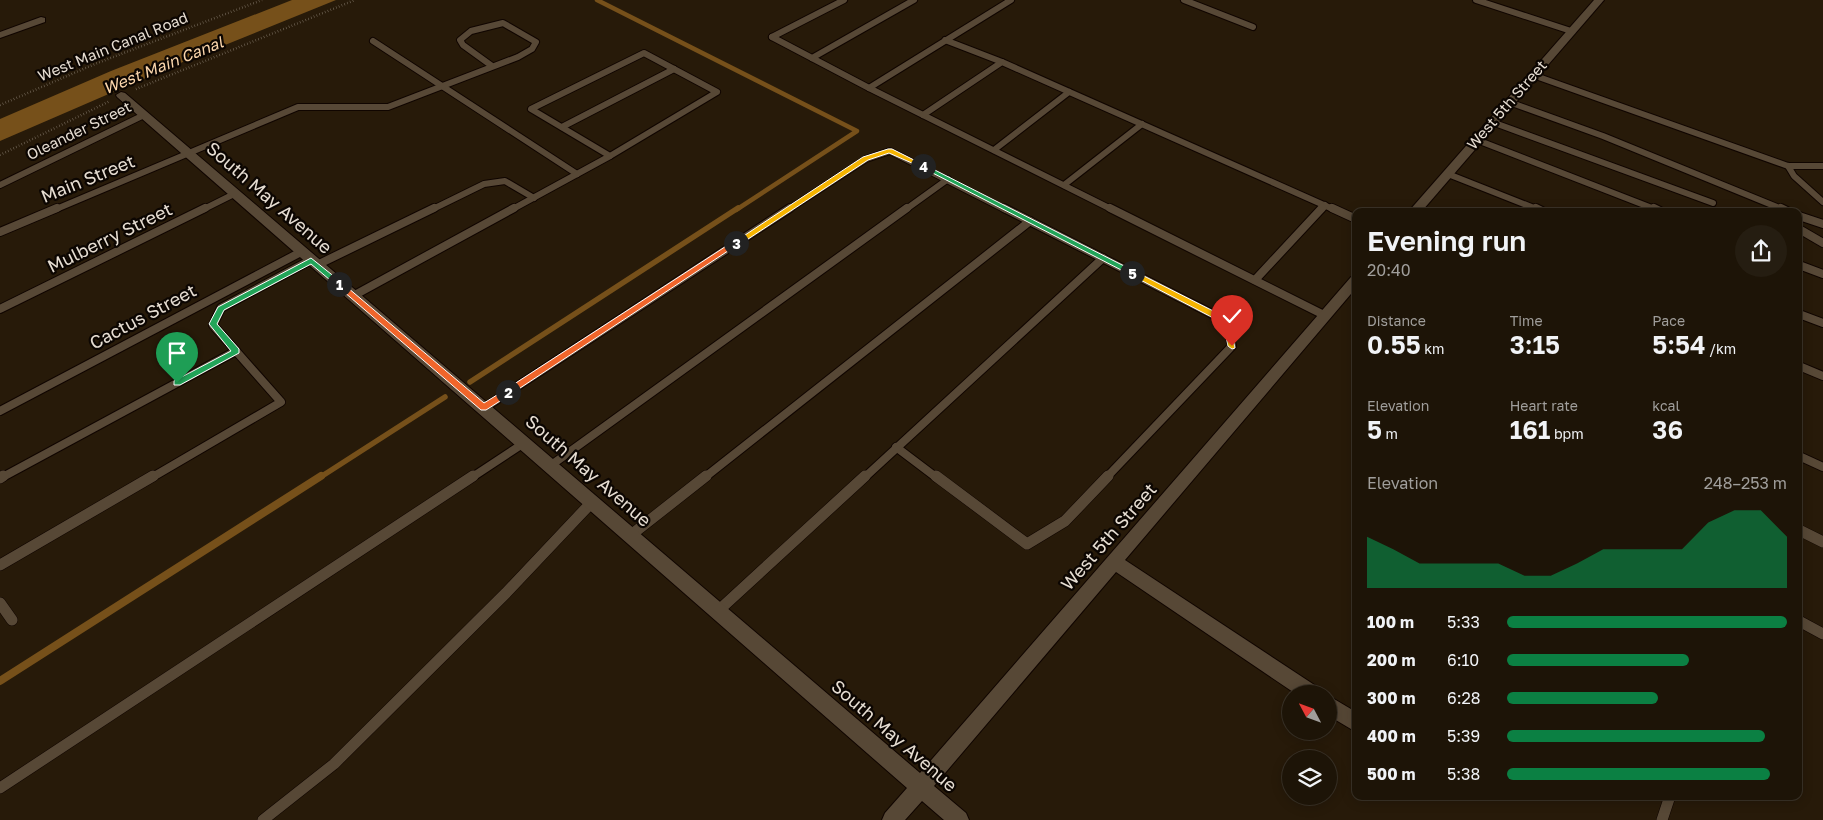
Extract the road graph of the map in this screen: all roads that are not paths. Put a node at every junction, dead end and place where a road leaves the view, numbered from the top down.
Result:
1 (844, 0) edge
2 (914, 0) edge
3 (1011, 0) edge
4 (1184, 0) edge
5 (1476, 0) edge
6 (1599, 0) edge
7 (41, 20) dead end
8 (1252, 27) dead end
9 (1572, 32) junction
10 (0, 35) edge
11 (374, 40) dead end
12 (945, 40) junction
13 (812, 58) junction
14 (1002, 62) junction
15 (492, 66) junction
16 (674, 69) junction
17 (1534, 75) junction
18 (443, 86) junction
19 (869, 88) junction
20 (1069, 92) junction
21 (121, 95) road end
22 (1510, 102) junction
23 (144, 115) junction
24 (923, 115) junction
25 (1492, 122) junction
26 (1142, 124) junction
27 (562, 127) junction
28 (1477, 140) junction
29 (994, 150) junction
30 (188, 155) junction
31 (610, 156) junction
32 (1788, 166) junction
33 (1823, 166) edge
34 (577, 174) junction
35 (1448, 174) junction
36 (948, 179) junction
37 (0, 185) edge
38 (1064, 185) junction
39 (234, 194) junction
40 (534, 198) junction
41 (1823, 202) edge
42 (1713, 203) dead end
43 (1325, 205) junction
44 (1420, 208) edge
45 (1534, 208) edge
46 (1652, 208) edge
47 (1773, 208) edge
48 (1352, 217) edge
49 (1802, 217) edge
50 (1030, 221) junction
51 (1823, 224) edge
52 (1802, 231) edge
53 (0, 232) edge
54 (1823, 243) edge
55 (1103, 258) junction
56 (310, 259) junction
57 (1802, 266) edge
58 (1823, 274) edge
59 (1255, 280) junction
60 (1352, 289) edge
61 (353, 296) junction
62 (0, 309) edge
63 (1802, 315) edge
64 (1326, 316) junction
65 (1823, 323) edge
66 (236, 351) junction
67 (1802, 367) edge
68 (1823, 376) edge
69 (484, 408) junction
70 (0, 410) edge
71 (524, 443) junction
72 (896, 447) junction
73 (1802, 457) edge
74 (550, 466) junction
75 (1823, 467) edge
76 (0, 478) edge
77 (592, 502) junction
78 (1802, 532) edge
79 (630, 535) junction
80 (1823, 542) edge
81 (1114, 562) junction
82 (0, 565) edge
83 (0, 603) edge
84 (718, 611) junction
85 (12, 620) dead end
86 (1802, 623) edge
87 (1823, 634) edge
88 (1298, 685) edge
89 (1338, 711) edge
90 (1352, 720) edge
91 (921, 786) junction
92 (0, 788) edge
93 (1669, 800) edge
94 (263, 820) edge
95 (892, 820) edge
96 (959, 820) edge
97 (1662, 820) edge

1 - 13 lane
2 - 13 lane
3 - 12 lane
4 - 8 lane
5 - 9 lane
6 - 9 street, West 5th Street
7 - 10 street
9 - 17 street, West 5th Street
11 - 18 lane
12 - 14 lane
12 - 19 lane
13 - 19 lane
14 - 20 lane
14 - 24 lane
15 - 15 lane
15 - 18 lane
16 - 27 lane
16 - 27 lane
16 - 31 lane
17 - 22 street, West 5th Street
17 - 32 lane
18 - 30 lane
18 - 34 lane
19 - 24 lane
20 - 26 lane
20 - 29 lane
21 - 23 street, South May Avenue
22 - 25 street, West 5th Street
22 - 47 lane
23 - 30 street, South May Avenue
23 - 37 lane, Oleander Street
24 - 29 lane
25 - 28 street, West 5th Street
25 - 42 lane
26 - 38 lane
26 - 43 lane
27 - 31 lane
28 - 35 street, West 5th Street
28 - 46 lane
29 - 38 lane
30 - 39 street, South May Avenue
30 - 53 lane, Main Street
31 - 34 lane
32 - 33 lane
32 - 41 lane
34 - 40 lane
35 - 44 street, West 5th Street
35 - 45 lane
36 - 50 lane
36 - 69 lane
36 - 74 lane
38 - 59 lane
39 - 56 street, South May Avenue
39 - 62 lane, Mulberry Street
40 - 56 lane, Cactus Street
40 - 61 lane
43 - 48 lane
43 - 59 lane
49 - 51 lane
50 - 55 lane
50 - 79 lane
52 - 54 lane
55 - 72 lane
55 - 72 lane
56 - 61 street, South May Avenue
56 - 66 lane
56 - 70 lane, Cactus Street
57 - 58 lane
59 - 64 lane
60 - 64 street, West 5th Street
61 - 69 street, South May Avenue
63 - 65 lane
64 - 81 street, West 5th Street
66 - 76 lane
66 - 82 lane
67 - 68 lane
69 - 71 street, South May Avenue
71 - 74 street, South May Avenue
71 - 92 lane
72 - 84 lane
73 - 75 lane
74 - 77 street, South May Avenue
77 - 79 street, South May Avenue
77 - 94 lane
78 - 80 lane
79 - 84 street, South May Avenue
81 - 88 street
81 - 91 street, West 5th Street
83 - 85 lane
84 - 91 street, South May Avenue
86 - 87 lane
89 - 90 street
91 - 95 street, West 5th Street
91 - 96 street, South May Avenue
93 - 97 lane

